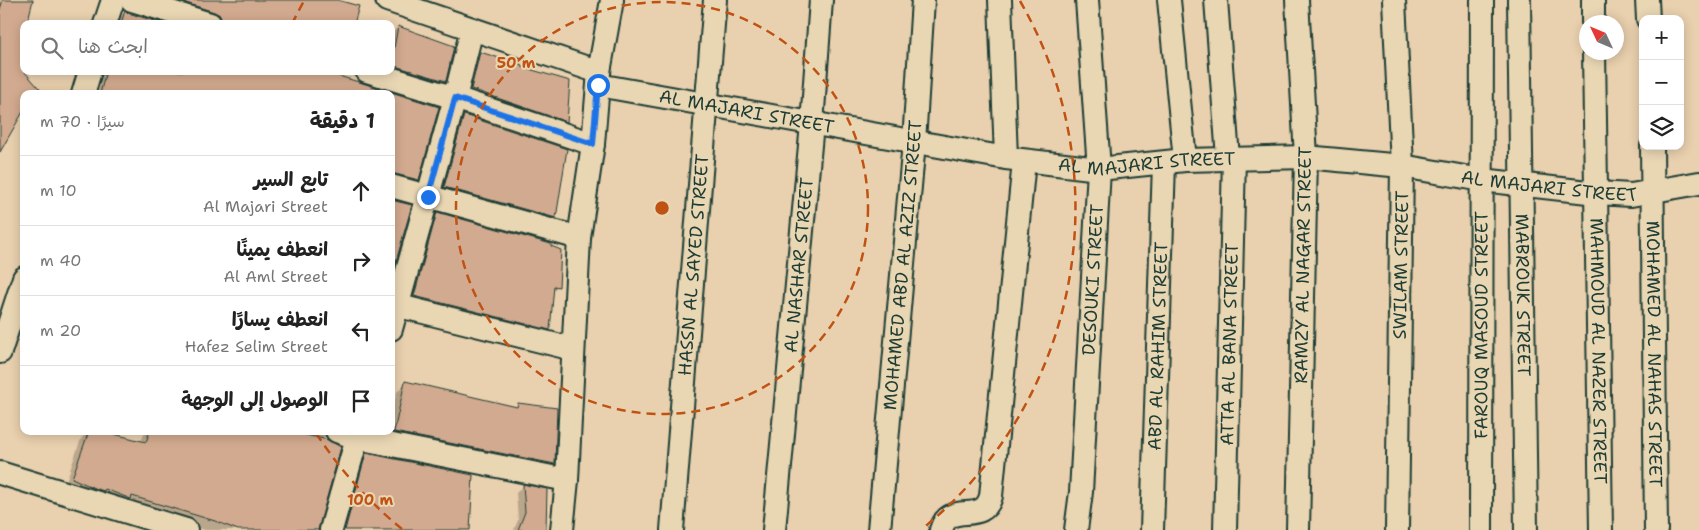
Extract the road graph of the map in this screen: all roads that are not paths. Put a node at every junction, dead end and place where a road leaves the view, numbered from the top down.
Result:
1 (113, 0) edge
2 (132, 0) edge
3 (387, 0) edge
4 (612, 0) edge
5 (715, 0) edge
6 (821, 0) edge
7 (923, 0) edge
8 (1000, 0) edge
9 (1087, 0) edge
10 (1169, 0) edge
11 (1216, 0) edge
12 (1298, 0) edge
13 (1394, 0) edge
14 (1482, 0) edge
15 (1519, 0) edge
16 (1593, 0) edge
17 (1647, 0) edge
18 (1593, 15) edge
19 (1648, 15) edge
20 (107, 20) edge
21 (197, 20) edge
22 (472, 29) junction
23 (1594, 60) edge
24 (89, 75) edge
25 (380, 75) edge
26 (598, 79) junction
27 (84, 90) edge
28 (455, 98) junction
29 (707, 105) junction
30 (812, 124) junction
31 (914, 142) junction
32 (593, 144) junction
33 (1652, 150) edge
34 (1306, 157) junction
35 (1231, 158) junction
36 (1015, 160) junction
37 (1175, 162) junction
38 (1402, 166) junction
39 (1099, 170) junction
40 (1482, 180) junction
41 (1699, 183) edge
42 (1522, 185) junction
43 (395, 187) edge
44 (1653, 191) junction
45 (1597, 193) junction
46 (428, 197) junction
47 (579, 238) junction
48 (20, 304) edge
49 (395, 305) edge
50 (16, 329) edge
51 (573, 349) junction
52 (0, 352) edge
53 (351, 435) edge
54 (360, 435) edge
55 (0, 473) edge
56 (567, 480) junction
57 (186, 530) edge
58 (331, 530) edge
59 (562, 530) edge
60 (672, 530) edge
61 (774, 530) edge
62 (879, 530) edge
63 (941, 530) edge
64 (1076, 530) edge
65 (1152, 530) edge
66 (1225, 530) edge
67 (1298, 530) edge
68 (1397, 530) edge
69 (1481, 530) edge
70 (1526, 530) edge
71 (1601, 530) edge
72 (1656, 530) edge

1 - 20 street
2 - 21 street
3 - 22 street, AL MAJARI STREET
4 - 26 street
5 - 29 street, HASSN AL SAYED STREET
6 - 30 street, AL NASHAR STREET
7 - 31 street, MOHAMED ABD AL AZIZ STREET
8 - 36 street
9 - 39 street, DESOUKI STREET
10 - 37 street, ABD AL RAHIM STREET
11 - 35 street, ATTA AL BANA STREET
12 - 34 street, RAMZY AL NAGAR STREET
13 - 38 street, SWILAM STREET
14 - 40 street, FAROUQ MASOUD STREET
15 - 42 street, MABROUK STREET
16 - 18 street
17 - 19 street
22 - 26 street, AL MAJARI STREET
22 - 28 street
23 - 45 street, MAHMOUD AL NAZER STREET
24 - 27 street
25 - 28 street
26 - 29 street, AL MAJARI STREET
26 - 32 street
28 - 32 street
28 - 46 street
29 - 30 street, AL MAJARI STREET
29 - 60 street, HASSN AL SAYED STREET
30 - 31 street, AL MAJARI STREET
30 - 61 street, AL NASHAR STREET
31 - 36 street, AL MAJARI STREET
31 - 62 street, MOHAMED ABD AL AZIZ STREET
32 - 47 street
33 - 44 street, MOHAMED AL NAHAS STREET
34 - 35 street, AL MAJARI STREET
34 - 38 street, AL MAJARI STREET
34 - 67 street, RAMZY AL NAGAR STREET
35 - 37 street, AL MAJARI STREET
35 - 66 street, ATTA AL BANA STREET
36 - 39 street, AL MAJARI STREET
36 - 63 street
37 - 39 street, AL MAJARI STREET
37 - 65 street, ABD AL RAHIM STREET
38 - 40 street, AL MAJARI STREET
38 - 68 street, SWILAM STREET
39 - 64 street, DESOUKI STREET
40 - 42 street, AL MAJARI STREET
40 - 69 street, FAROUQ MASOUD STREET
41 - 44 street, AL MAJARI STREET
42 - 45 street, AL MAJARI STREET
42 - 70 street, MABROUK STREET
43 - 46 street
44 - 45 street, AL MAJARI STREET
44 - 72 street, MOHAMED AL NAHAS STREET
45 - 71 street, MAHMOUD AL NAZER STREET
46 - 47 street
46 - 49 street
47 - 51 street
48 - 50 street
49 - 51 street
50 - 52 street
51 - 56 street
53 - 58 street
54 - 56 street
55 - 57 street
56 - 59 street

